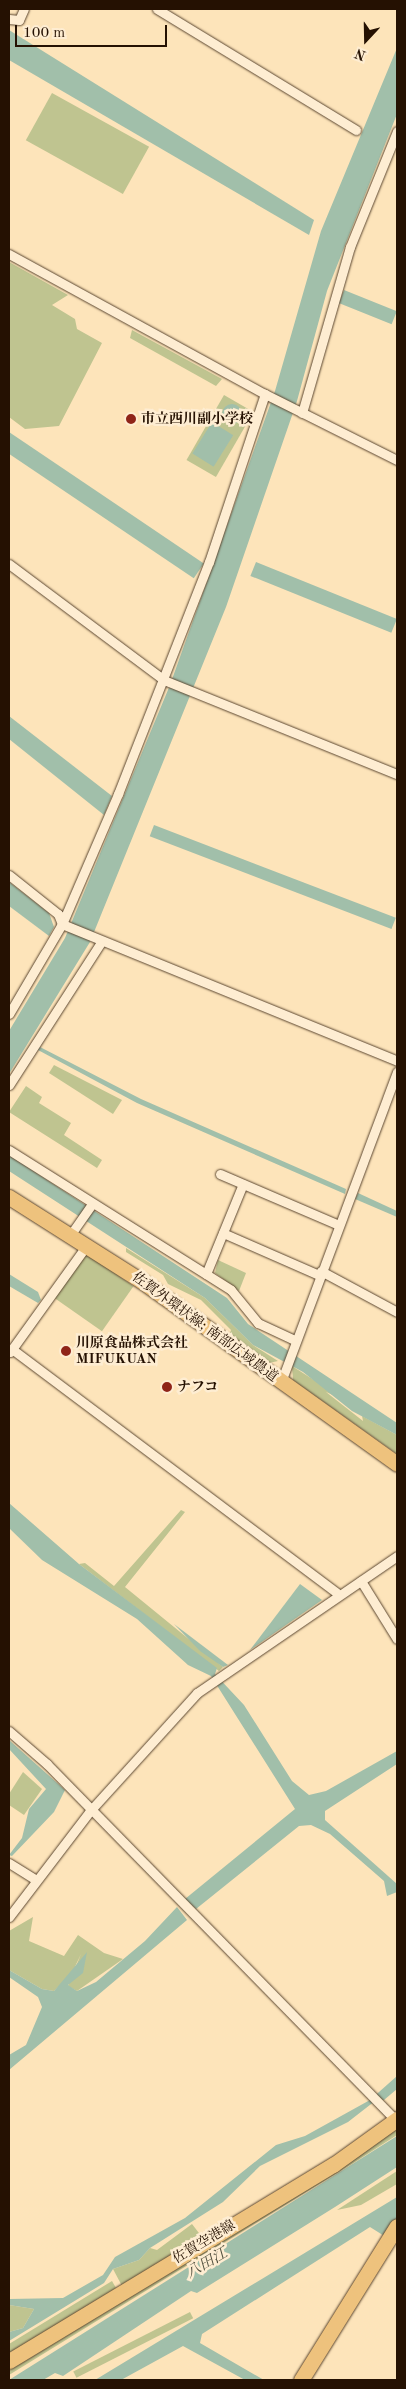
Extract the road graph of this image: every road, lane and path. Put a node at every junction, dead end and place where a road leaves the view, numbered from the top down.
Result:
1 (24, 9) edge
2 (157, 9) edge
3 (9, 19) edge
4 (356, 130) dead end
5 (397, 131) edge
6 (395, 145) edge
7 (9, 254) edge
8 (266, 394) junction
9 (302, 413) junction
10 (397, 460) edge
11 (9, 564) edge
12 (164, 680) junction
13 (397, 774) edge
14 (9, 875) edge
15 (62, 924) junction
16 (101, 942) junction
17 (9, 1014) edge
18 (397, 1061) edge
19 (397, 1072) edge
20 (9, 1085) edge
21 (9, 1150) edge
22 (220, 1174) dead end
23 (243, 1184) junction
24 (9, 1197) edge
25 (92, 1204) junction
26 (338, 1225) junction
27 (223, 1233) junction
28 (71, 1234) junction
29 (86, 1245) junction
30 (320, 1273) junction
31 (206, 1274) junction
32 (397, 1312) edge
33 (292, 1344) junction
34 (10, 1351) edge
35 (283, 1375) junction
36 (397, 1464) edge
37 (397, 1556) edge
38 (360, 1581) junction
39 (337, 1593) junction
40 (397, 1640) edge
41 (9, 1731) edge
42 (90, 1811) junction
43 (9, 1863) edge
44 (35, 1879) junction
45 (9, 1918) edge
46 (397, 2119) edge
47 (397, 2226) edge
48 (9, 2361) edge
49 (301, 2380) edge

1 - 3 street
2 - 4 street
5 - 6 street
6 - 9 street
7 - 8 street
8 - 9 street
8 - 12 street
9 - 10 street
11 - 12 street
12 - 13 street
12 - 15 street
14 - 15 street
15 - 16 street
15 - 17 street
16 - 18 street
16 - 20 street
19 - 26 street
21 - 25 street
22 - 23 street
23 - 26 street
23 - 27 street
24 - 28 main road, 佐賀外環状線; 南部広域農道
25 - 28 street
25 - 31 street
26 - 30 street
27 - 30 street
27 - 31 street
28 - 29 main road, 佐賀外環状線; 南部広域農道
29 - 34 street
29 - 35 main road, 佐賀外環状線; 南部広域農道
30 - 32 street
30 - 33 street
31 - 33 street
33 - 35 street
34 - 39 street
35 - 36 main road, 佐賀外環状線; 南部広域農道
37 - 38 street
38 - 39 street
38 - 40 street
39 - 42 street
41 - 42 street
42 - 44 street
42 - 46 street
43 - 44 street
44 - 45 street
46 - 48 main road, 佐賀空港線
47 - 49 main road

